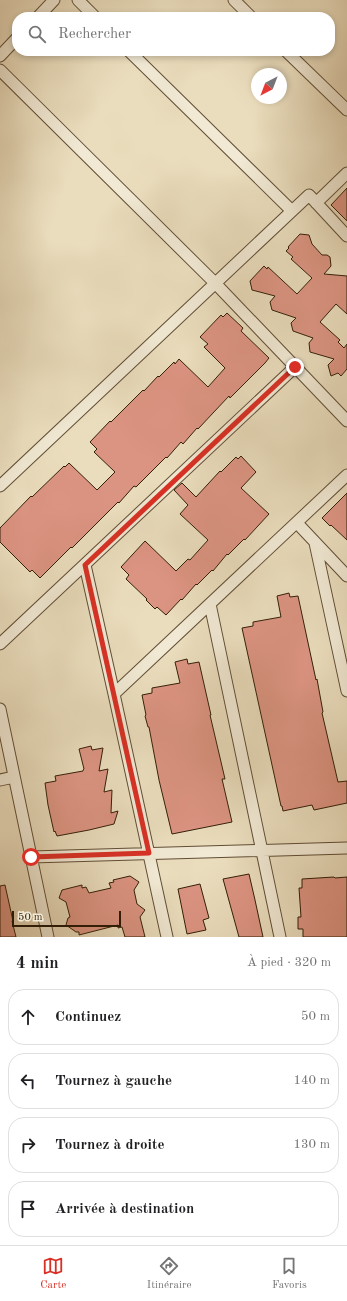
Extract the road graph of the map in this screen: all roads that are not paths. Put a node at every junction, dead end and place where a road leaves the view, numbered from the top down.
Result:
1 (54, 0) edge
2 (78, 0) edge
3 (234, 0) edge
4 (43, 12) edge
5 (90, 12) edge
6 (246, 12) edge
7 (12, 43) edge
8 (0, 56) edge
9 (134, 56) edge
10 (291, 56) edge
11 (0, 70) edge
12 (347, 110) edge
13 (347, 173) edge
14 (316, 203) junction
15 (292, 211) junction
16 (347, 236) edge
17 (215, 283) junction
18 (295, 367) junction
19 (347, 421) edge
20 (347, 475) edge
21 (0, 486) edge
22 (296, 523) junction
23 (315, 543) junction
24 (85, 565) junction
25 (347, 576) edge
26 (210, 604) junction
27 (0, 644) edge
28 (347, 691) edge
29 (114, 694) junction
30 (0, 709) edge
31 (14, 777) junction
32 (0, 780) edge
33 (347, 848) edge
34 (262, 850) junction
35 (149, 853) junction
36 (31, 857) junction
37 (48, 937) edge
38 (167, 937) edge
39 (280, 937) edge

1 - 4 street
2 - 5 street
3 - 6 street
7 - 8 street
9 - 15 street
10 - 12 street
11 - 17 street
13 - 14 street
14 - 15 street
14 - 16 street
15 - 17 street
17 - 18 street
17 - 21 street
18 - 19 street
18 - 24 street
20 - 22 street
22 - 23 street
22 - 26 street
23 - 25 street
23 - 28 street
24 - 27 street
24 - 29 street
26 - 29 street
26 - 34 street
29 - 35 street
30 - 31 street
31 - 32 street
31 - 36 street
33 - 34 street
34 - 35 street
34 - 39 street
35 - 36 street
35 - 38 street
36 - 37 street

